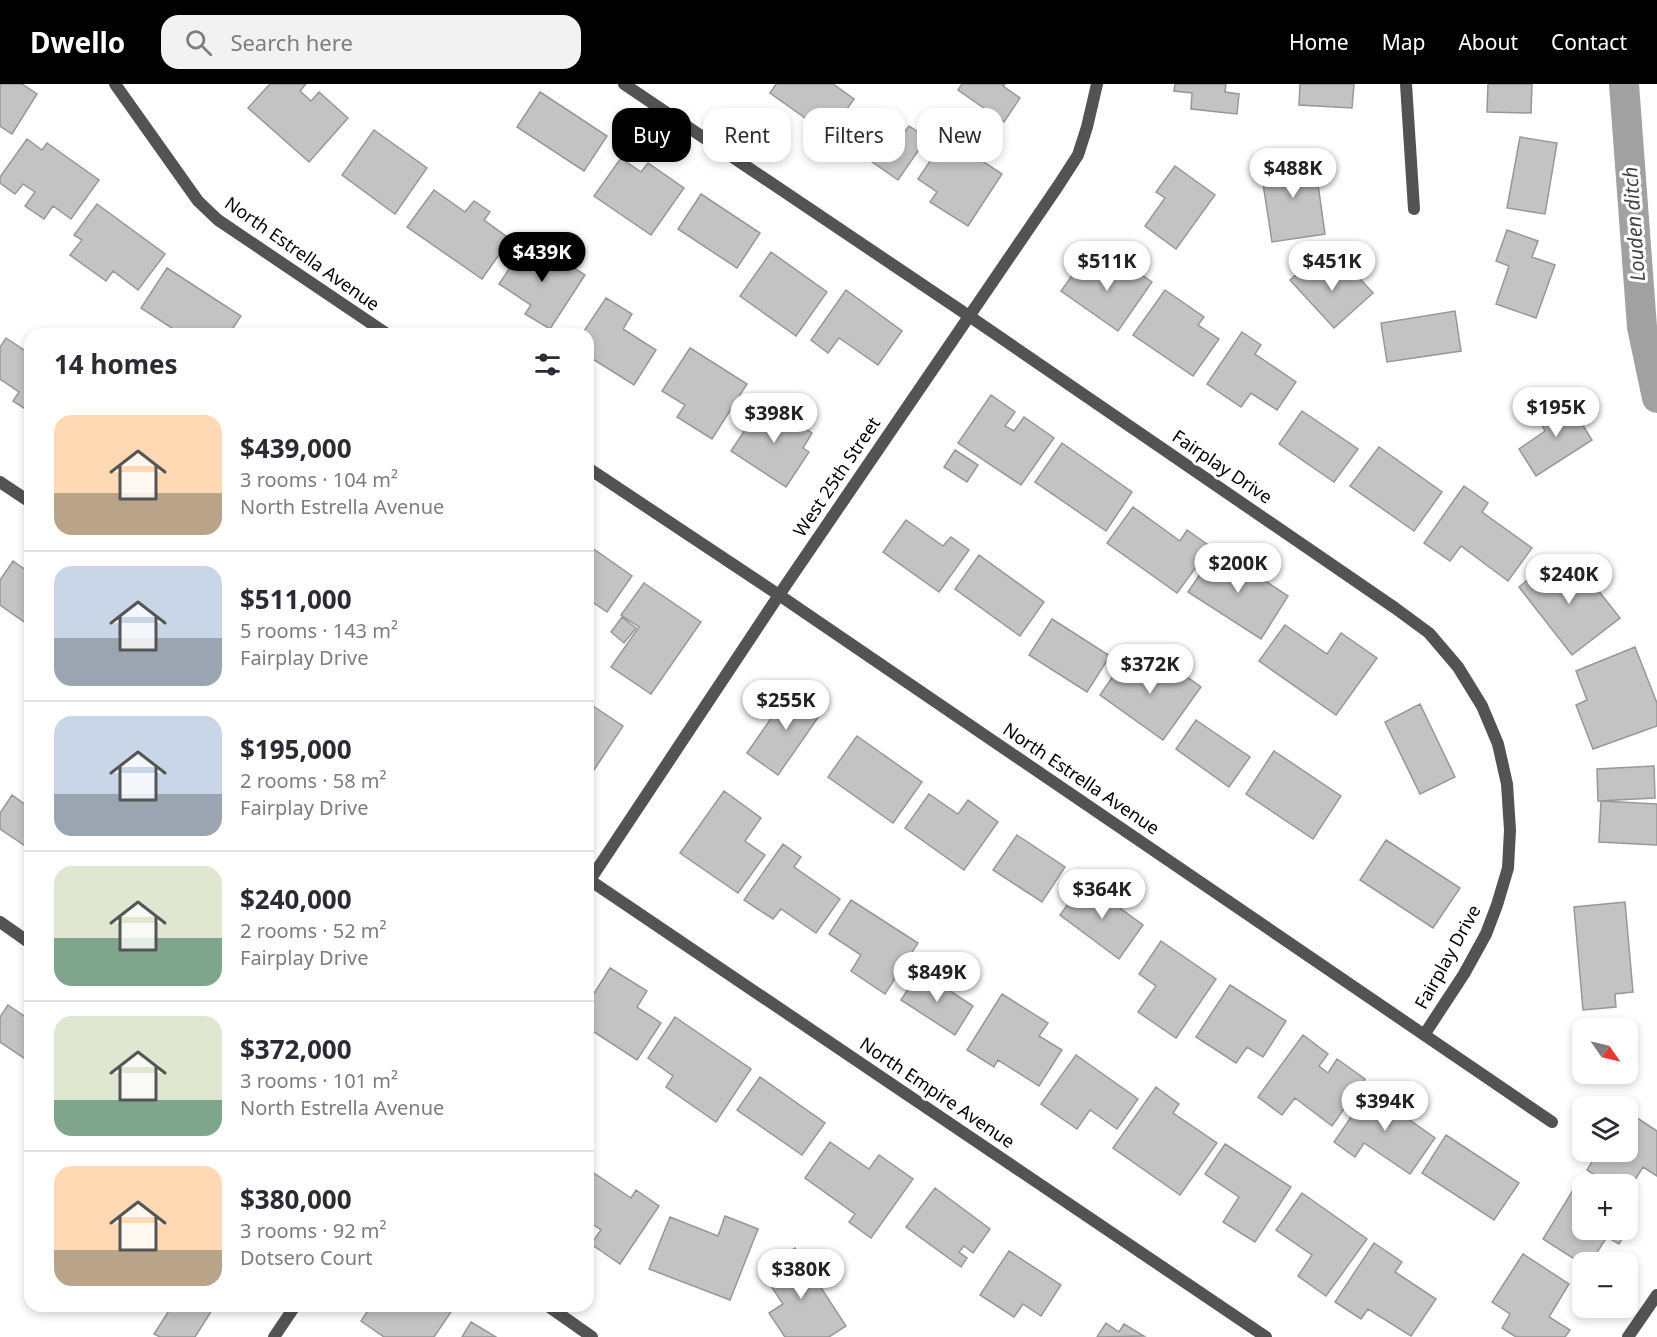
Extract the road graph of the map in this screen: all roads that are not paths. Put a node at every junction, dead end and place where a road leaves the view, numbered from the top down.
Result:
1 (115, 84) edge
2 (624, 84) edge
3 (1097, 84) edge
4 (1406, 84) edge
5 (1414, 209) dead end
6 (969, 316) junction
7 (378, 328) edge
8 (594, 472) edge
9 (0, 482) edge
10 (24, 498) edge
11 (779, 595) junction
12 (594, 873) edge
13 (594, 884) edge
14 (0, 922) edge
15 (24, 939) edge
16 (1424, 1035) junction
17 (1552, 1122) dead end
18 (1657, 1295) edge
19 (291, 1312) edge
20 (557, 1312) edge
21 (274, 1337) edge
22 (592, 1337) edge
23 (1266, 1337) edge
24 (1628, 1337) edge

1 - 7 street, North Estrella Avenue
2 - 6 street, Fairplay Drive
3 - 6 street, West 25th Street
4 - 5 street
6 - 11 street, West 25th Street
6 - 16 street, Fairplay Drive
8 - 11 street, North Estrella Avenue
9 - 10 street
11 - 12 street, West 25th Street
11 - 16 street, North Estrella Avenue
13 - 23 street, North Empire Avenue
14 - 15 street
16 - 17 street, North Estrella Avenue
18 - 24 street
19 - 21 street
20 - 22 street

